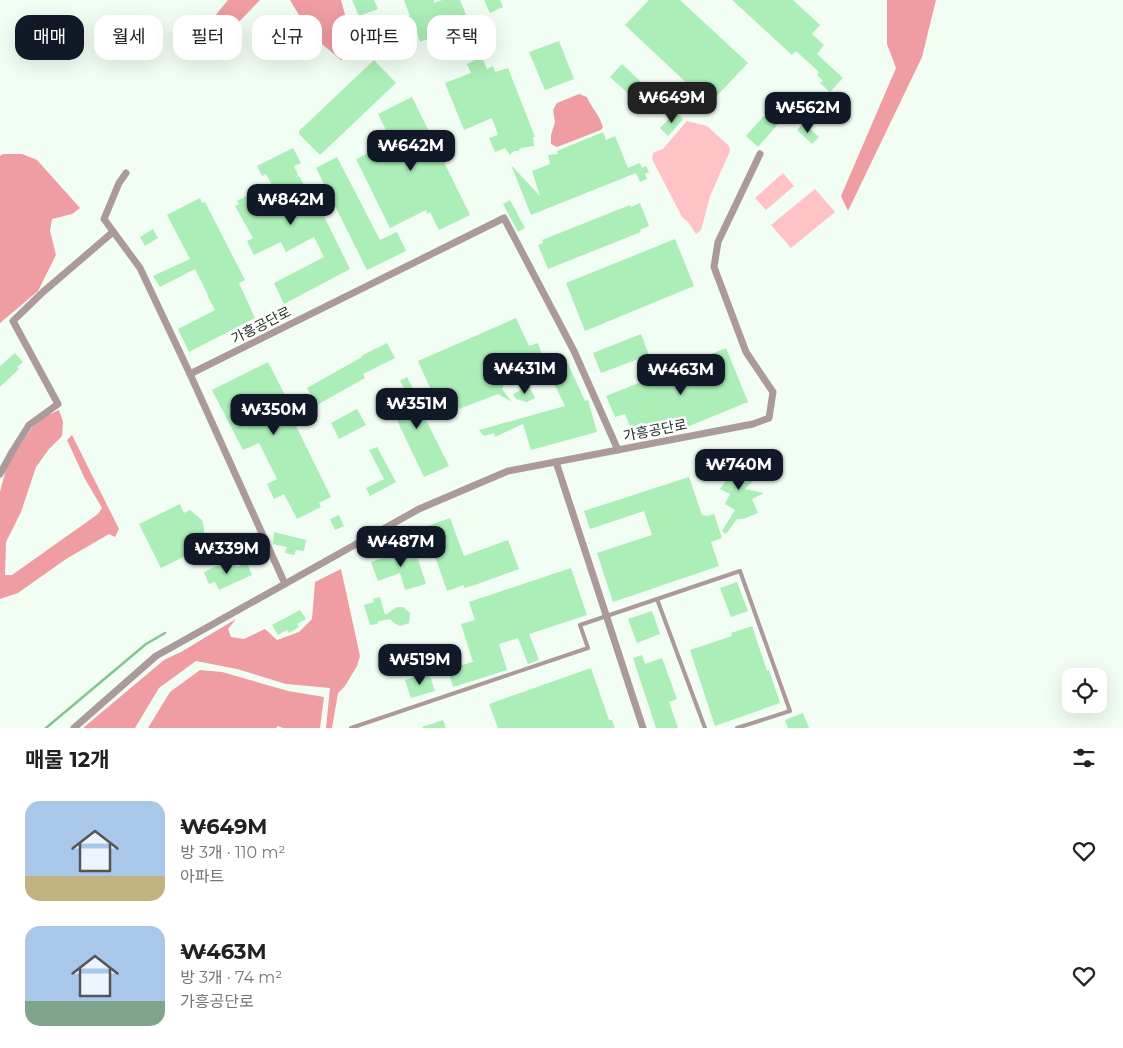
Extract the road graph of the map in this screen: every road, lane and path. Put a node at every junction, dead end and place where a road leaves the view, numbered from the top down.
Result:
1 (760, 154) dead end
2 (126, 174) dead end
3 (113, 232) junction
4 (190, 374) junction
5 (618, 450) junction
6 (556, 462) junction
7 (0, 474) edge
8 (285, 584) junction
9 (657, 599) junction
10 (606, 616) junction
11 (74, 728) edge
12 (351, 728) edge
13 (643, 728) edge
14 (705, 728) edge
15 (737, 728) edge

1 - 5 street, 가흥공단로
2 - 3 street
3 - 4 street
3 - 7 street
4 - 5 street, 가흥공단로
4 - 8 street
5 - 6 street, 가흥공단로
6 - 8 street, 가흥공단로
6 - 10 street
8 - 11 street, 가흥공단로
9 - 10 lane
9 - 14 lane
9 - 15 lane
10 - 12 lane
10 - 13 street

